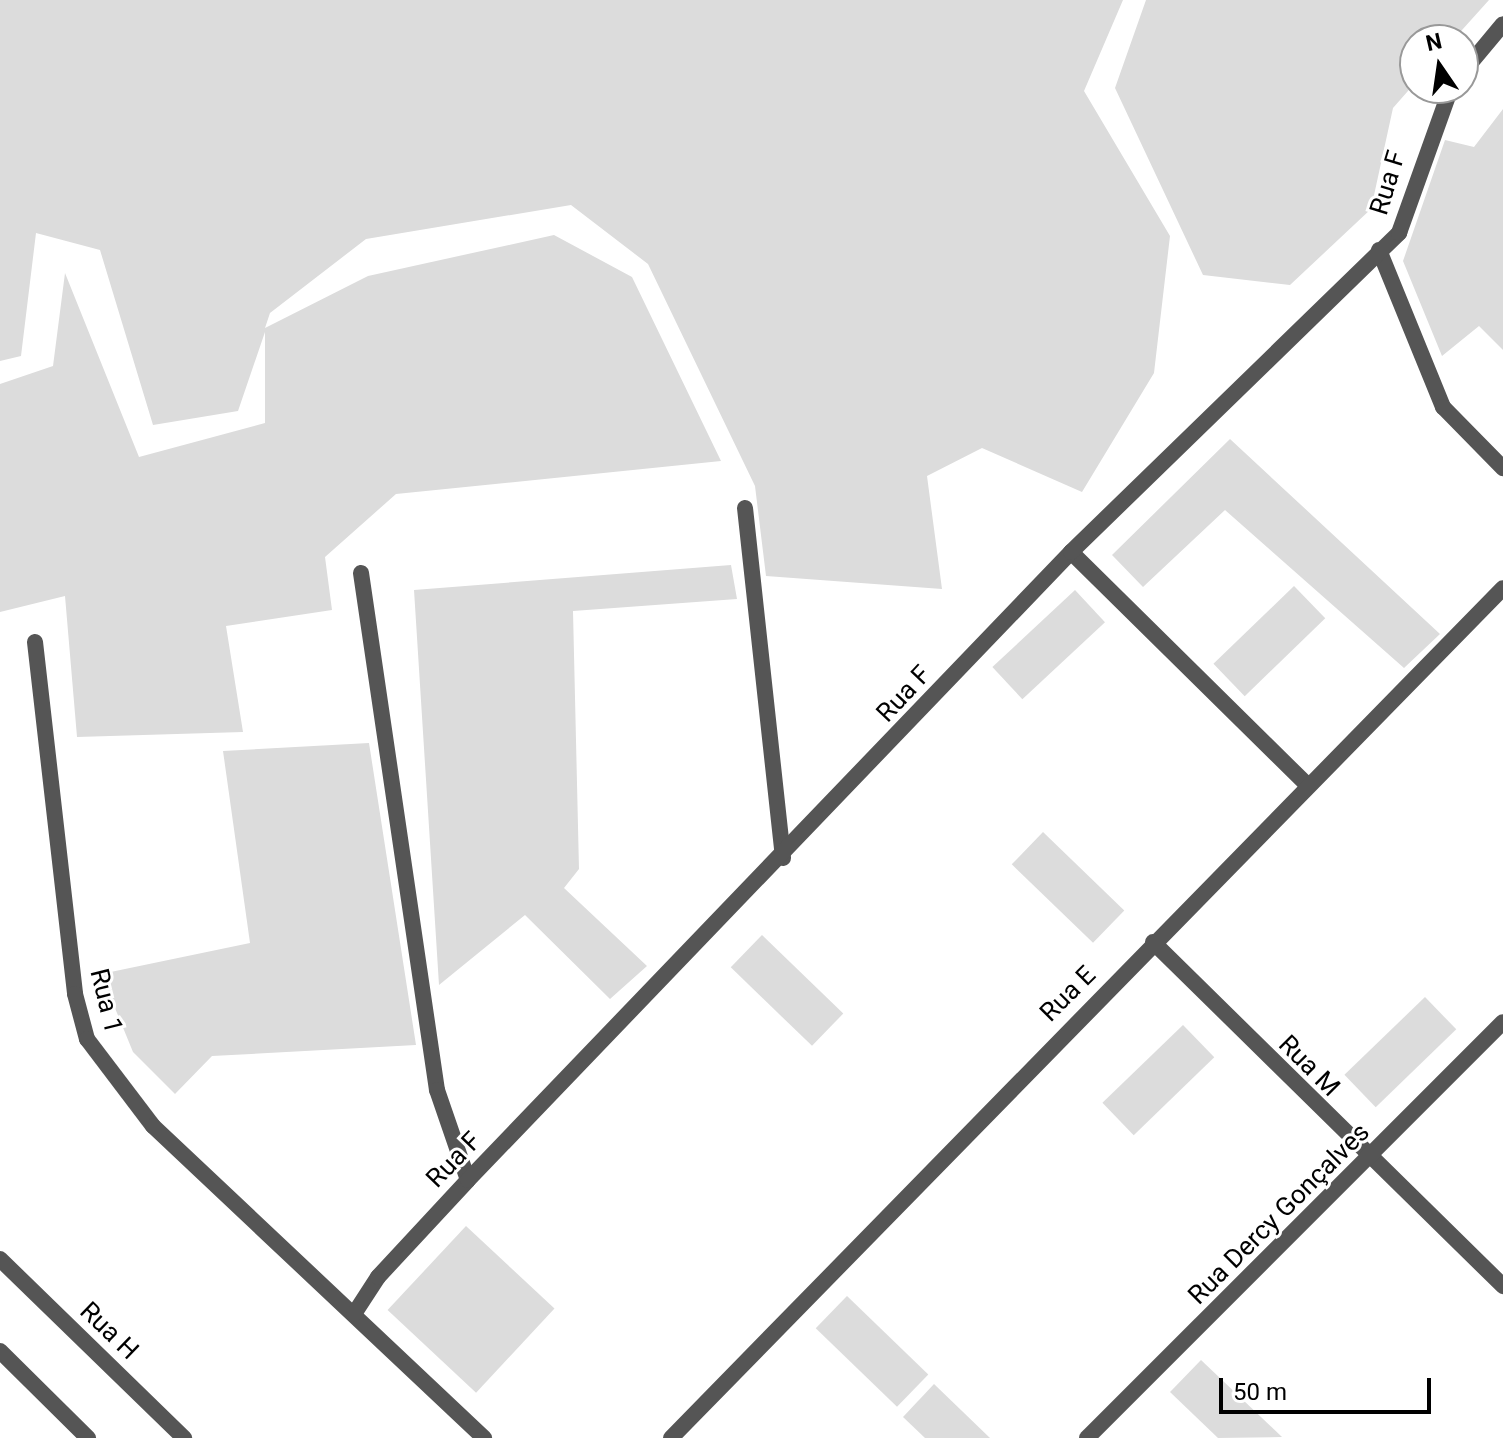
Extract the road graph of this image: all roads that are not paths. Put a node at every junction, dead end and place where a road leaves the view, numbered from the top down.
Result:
1 (1503, 24) edge
2 (1479, 53) edge
3 (1444, 104) edge
4 (1379, 250) junction
5 (1503, 468) edge
6 (745, 508) dead end
7 (1071, 552) junction
8 (361, 573) dead end
9 (1503, 588) edge
10 (35, 642) dead end
11 (1308, 786) junction
12 (783, 858) junction
13 (1153, 942) junction
14 (1503, 1022) edge
15 (1367, 1159) junction
16 (468, 1180) junction
17 (0, 1259) edge
18 (1503, 1286) edge
19 (354, 1314) junction
20 (0, 1351) edge
21 (88, 1438) edge
22 (184, 1438) edge
23 (484, 1438) edge
24 (671, 1438) edge
25 (1087, 1438) edge

1 - 2 street
3 - 4 street, Rua F
4 - 5 street
4 - 7 street, Rua F
6 - 12 street
7 - 11 street
7 - 12 street, Rua F
8 - 16 street
9 - 11 street, Rua E
10 - 19 street, Rua 1
11 - 13 street, Rua E
12 - 16 street, Rua F
13 - 15 street, Rua M
13 - 24 street, Rua E
14 - 15 street, Rua Dercy Gonçalves
15 - 18 street, Rua M
15 - 25 street, Rua Dercy Gonçalves
16 - 19 street, Rua F
17 - 22 street, Rua H
19 - 23 street, Rua 1
20 - 21 street

